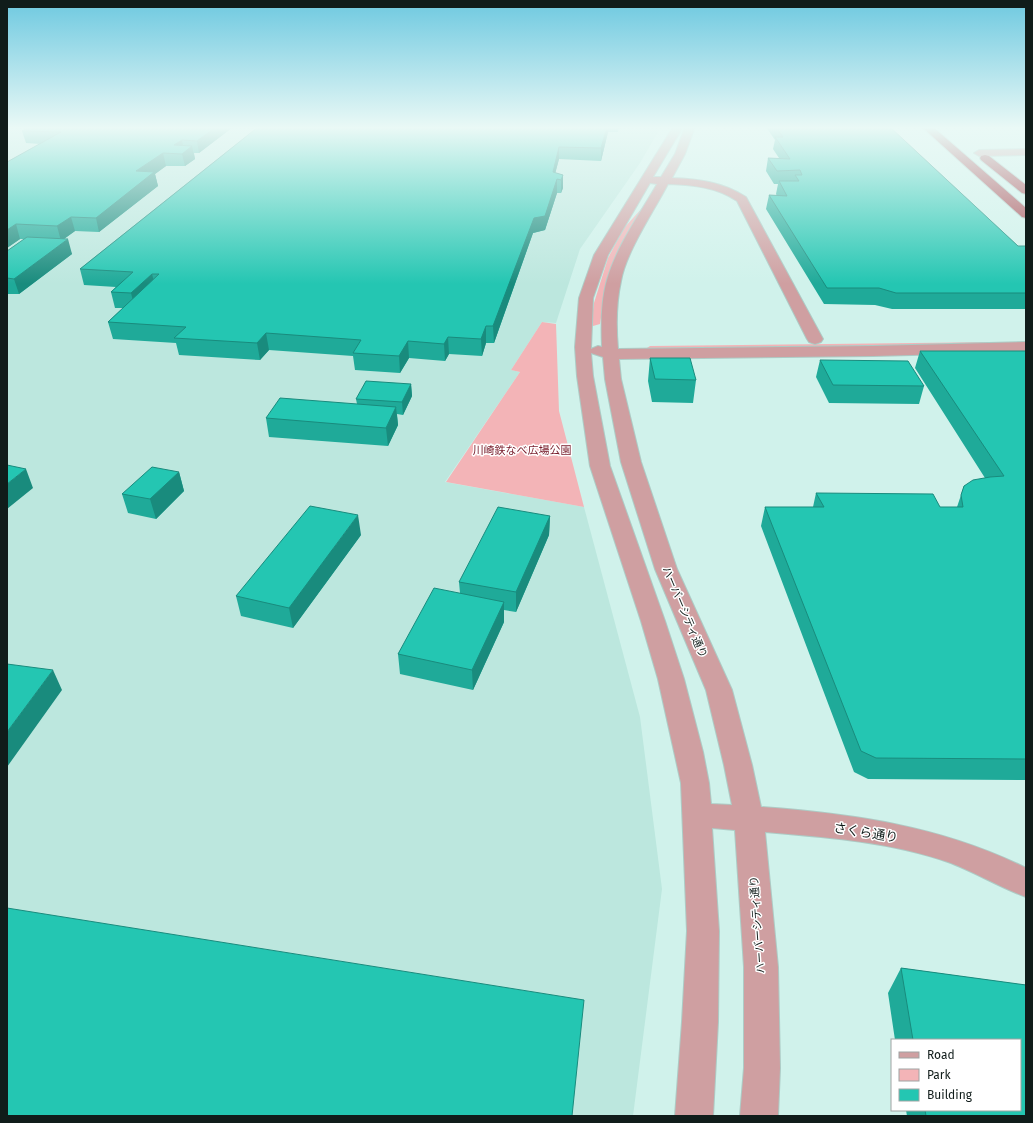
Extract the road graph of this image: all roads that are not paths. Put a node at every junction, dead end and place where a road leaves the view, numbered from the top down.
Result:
1 (987, 179) edge
2 (1012, 179) edge
3 (656, 180) junction
4 (1026, 191) edge
5 (1026, 214) edge
6 (1026, 336) edge
7 (815, 339) junction
8 (583, 347) junction
9 (1026, 347) edge
10 (610, 348) junction
11 (698, 815) junction
12 (749, 819) junction
13 (1026, 883) edge
14 (694, 1116) edge
15 (759, 1116) edge

1 - 5 highway
2 - 4 highway
3 - 7 street
3 - 8 street, ハーバーシティ通り
3 - 10 street, ハーバーシティ通り
6 - 7 street
7 - 10 street
8 - 10 street
8 - 11 street, ハーバーシティ通り
9 - 10 street
10 - 12 street, ハーバーシティ通り
11 - 12 street, さくら通り
11 - 14 street, ハーバーシティ通り
12 - 13 street, さくら通り
12 - 15 street, ハーバーシティ通り

